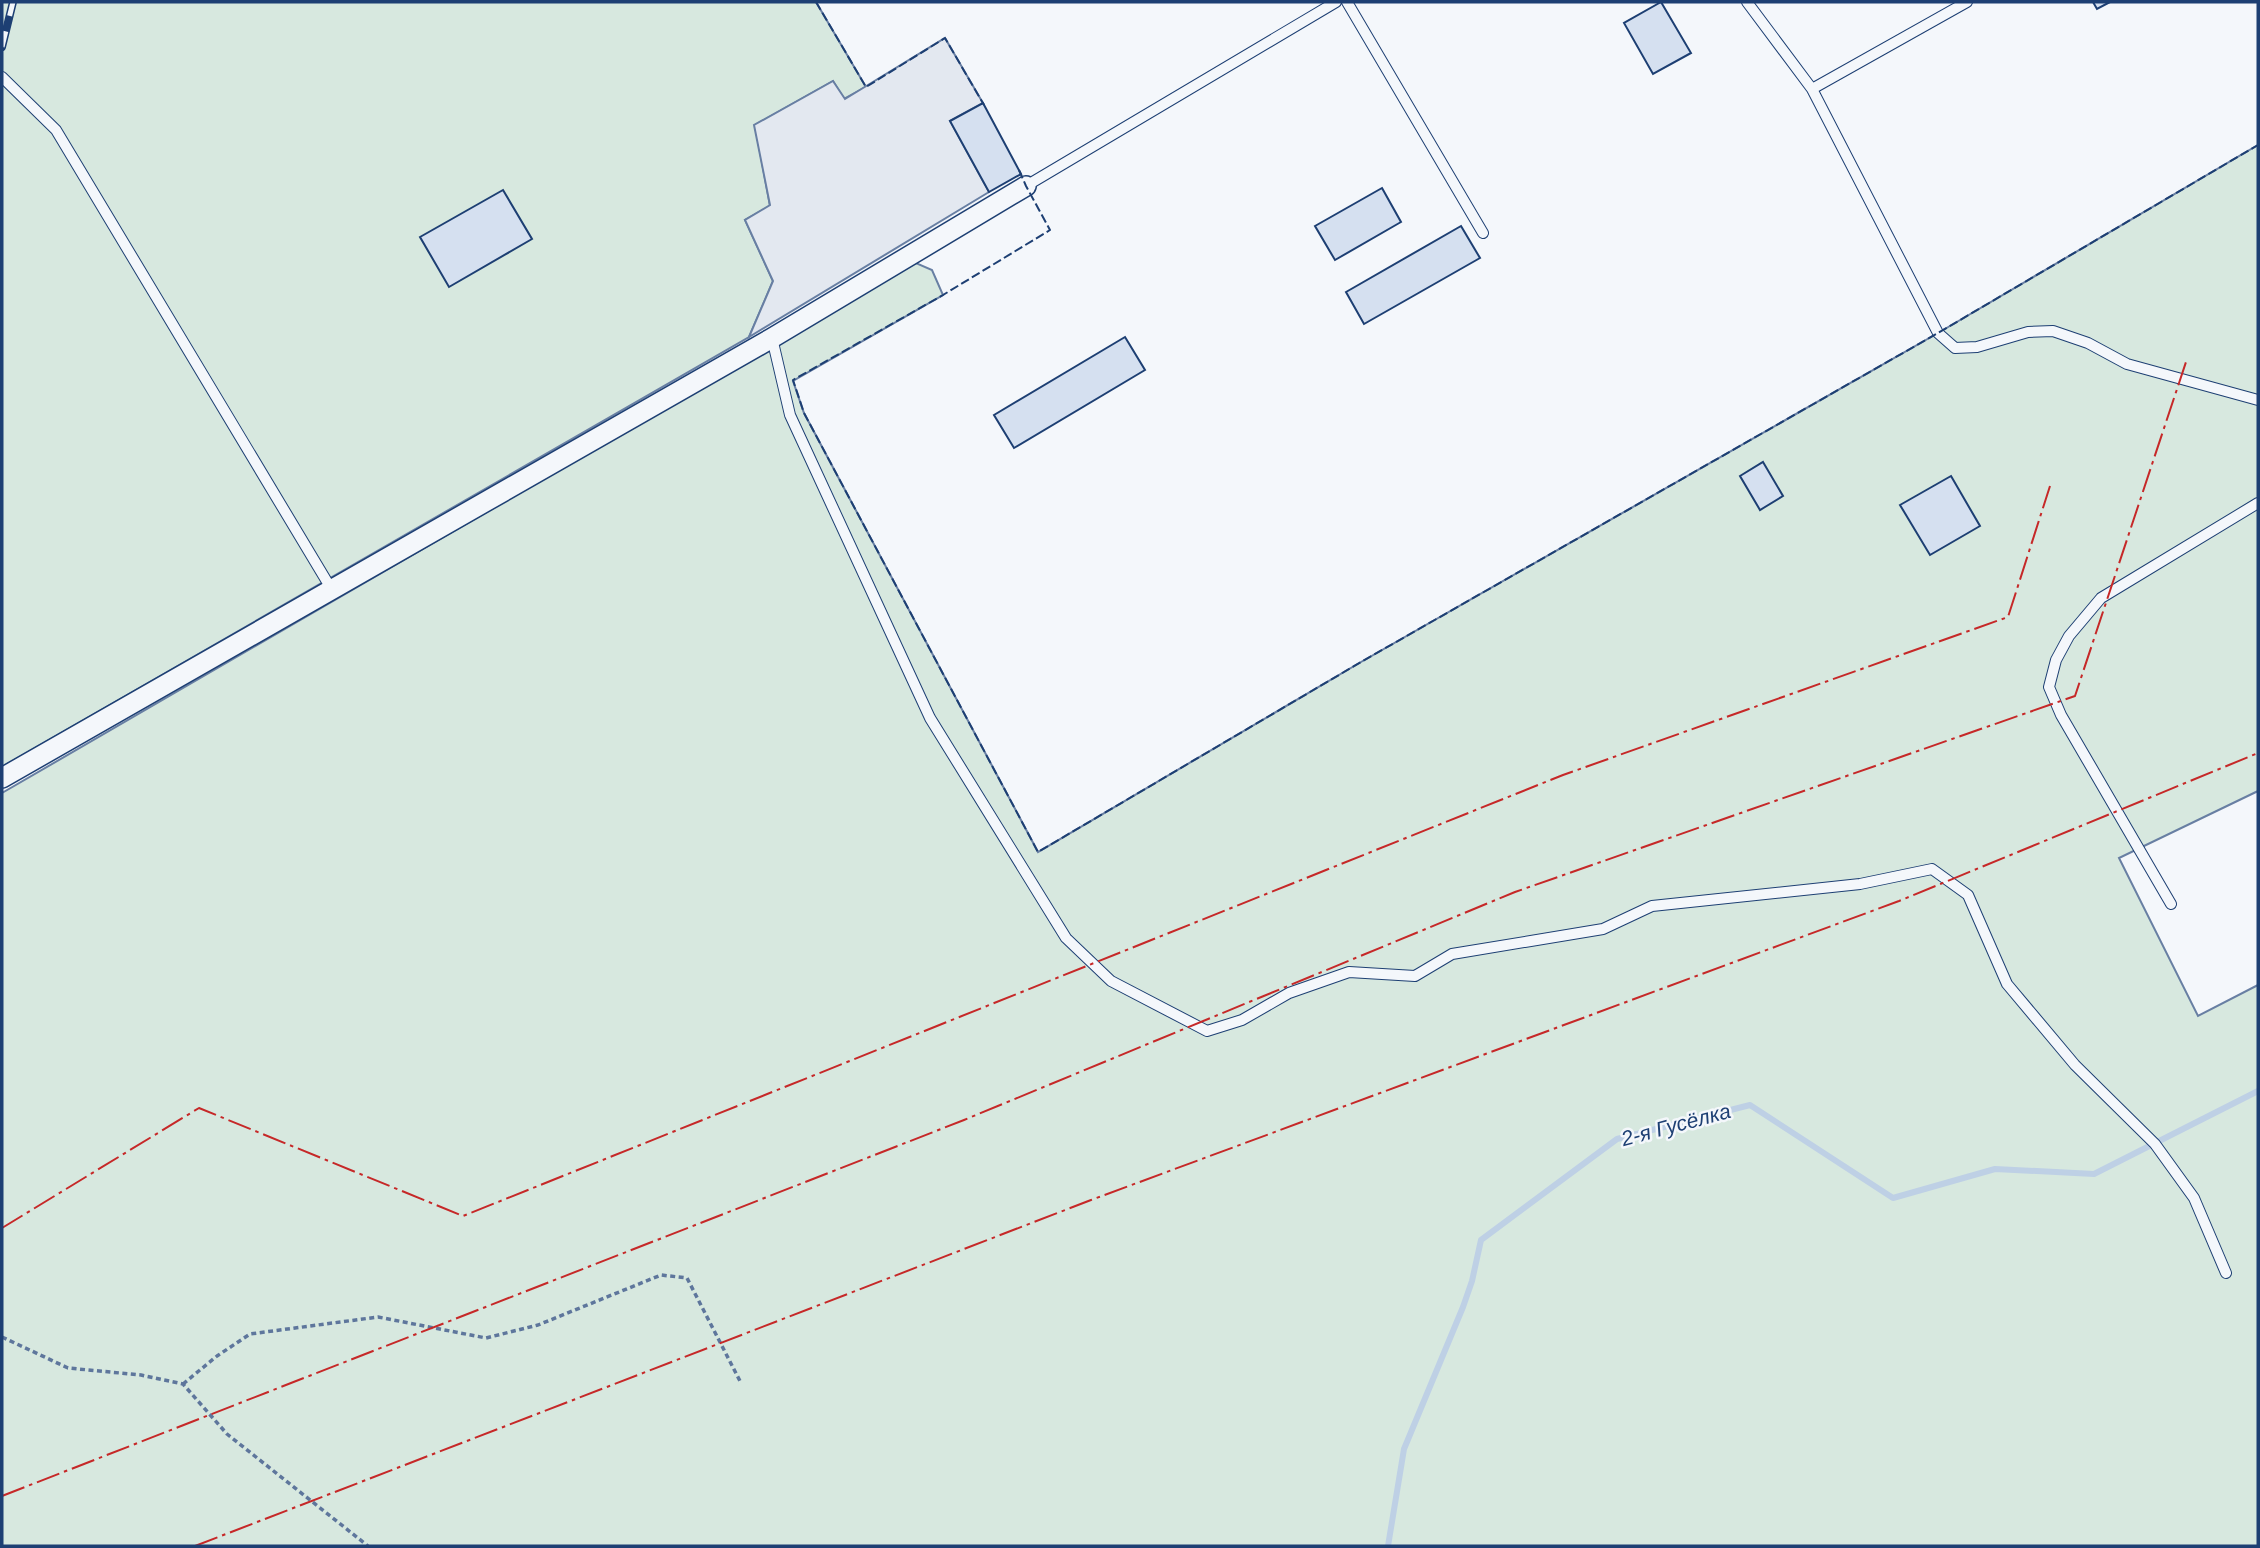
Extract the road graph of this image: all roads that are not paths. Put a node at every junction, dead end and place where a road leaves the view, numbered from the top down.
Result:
1 (1336, 2) edge
2 (1347, 2) edge
3 (1746, 2) edge
4 (1967, 2) edge
5 (2, 77) edge
6 (1812, 89) junction
7 (1026, 186) joint
8 (1482, 233) dead end
9 (772, 338) junction
10 (2258, 400) edge
11 (2258, 503) edge
12 (332, 590) junction
13 (2, 778) edge
14 (2171, 904) dead end
15 (2227, 1273) dead end

1 - 7 lane
2 - 8 lane
3 - 6 lane
4 - 6 lane
5 - 12 lane
6 - 10 lane
7 - 9 street
9 - 12 street
9 - 15 lane
11 - 14 lane
12 - 13 street

